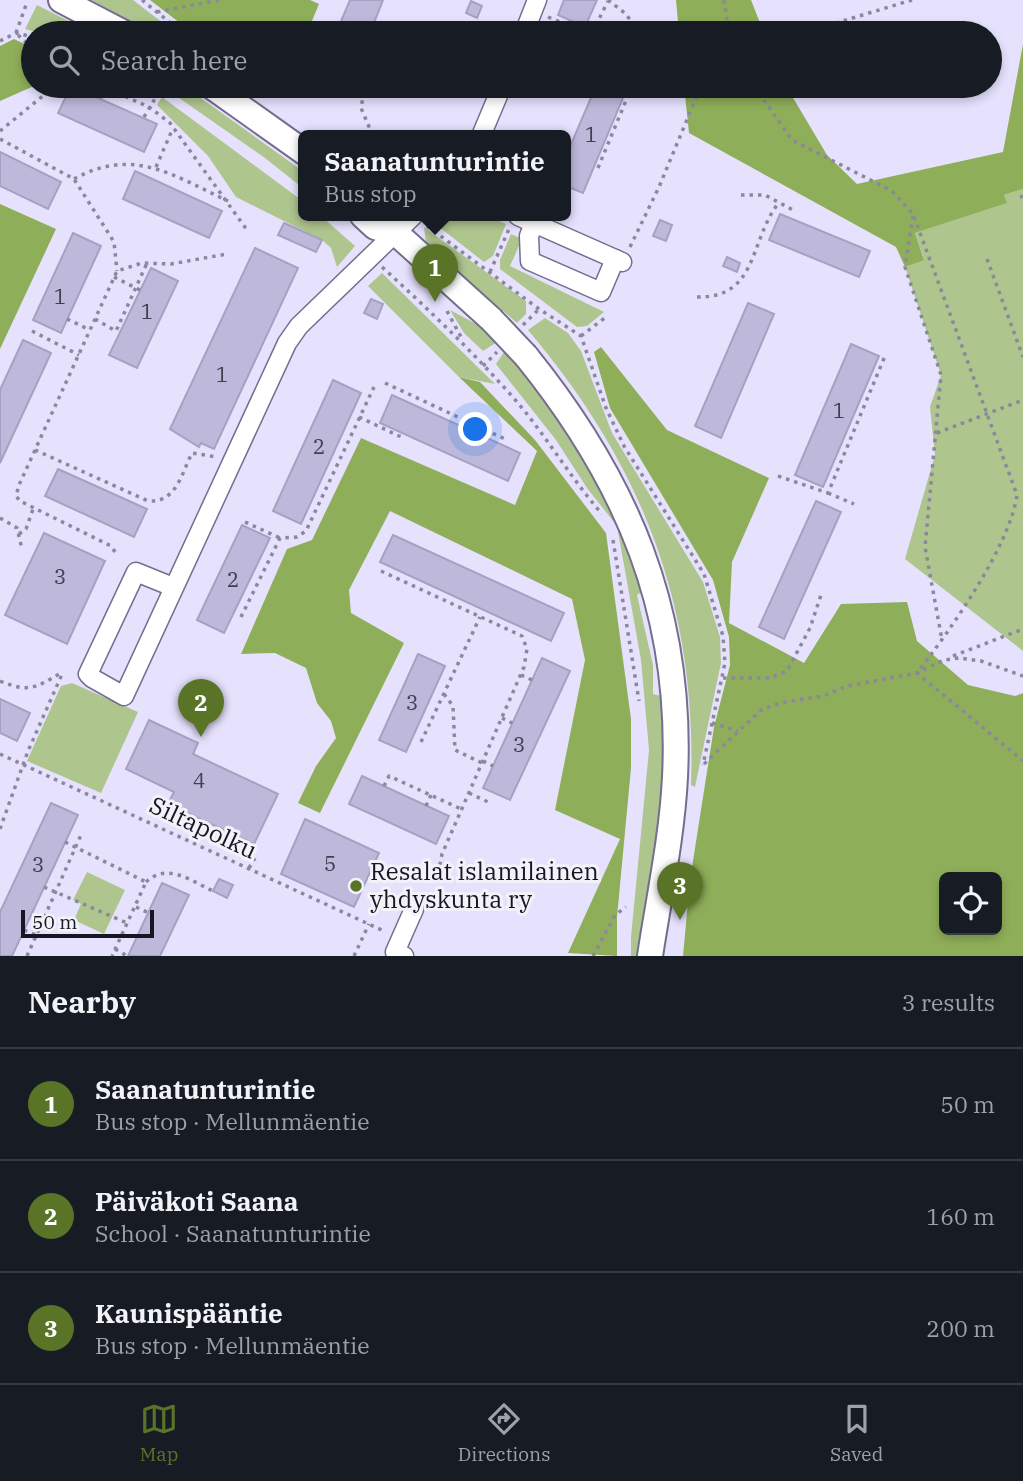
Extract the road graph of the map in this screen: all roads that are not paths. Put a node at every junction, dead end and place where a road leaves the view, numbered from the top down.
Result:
1 (61, 0) edge
2 (533, 4) edge
3 (101, 21) edge
4 (528, 21) edge
5 (228, 98) edge
6 (497, 98) edge
7 (484, 130) edge
8 (298, 148) edge
9 (368, 221) edge
10 (400, 222) edge
11 (520, 223) edge
12 (173, 587) junction
13 (414, 909) dead end
14 (404, 956) edge
15 (649, 956) edge

1 - 3 main road
2 - 4 street
5 - 8 main road
6 - 7 street
9 - 10 main road
10 - 12 street
10 - 15 main road, bridge
11 - 11 street
12 - 12 street
13 - 14 street

